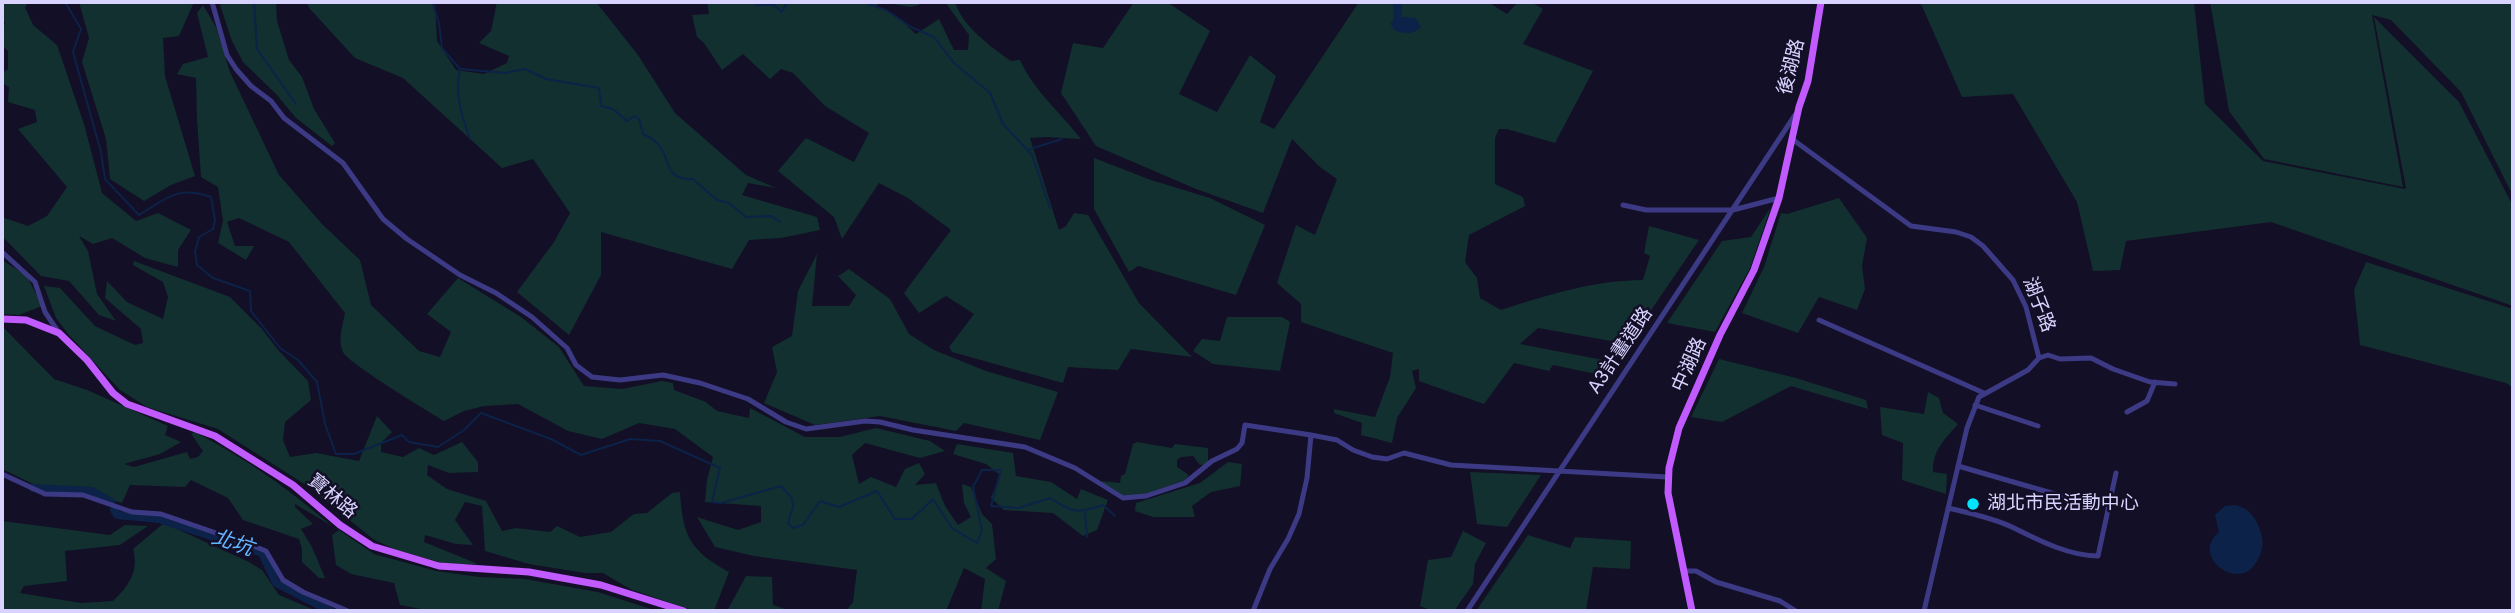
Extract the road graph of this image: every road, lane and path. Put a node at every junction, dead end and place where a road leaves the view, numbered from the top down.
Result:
1 (212, 2) edge
2 (1821, 2) edge
3 (1799, 107) junction
4 (1792, 139) junction
5 (1779, 198) junction
6 (1623, 205) dead end
7 (1733, 210) junction
8 (2, 252) edge
9 (2, 319) edge
10 (1819, 320) dead end
11 (59, 333) junction
12 (2039, 358) junction
13 (2155, 382) junction
14 (2175, 384) dead end
15 (1984, 393) junction
16 (1975, 405) junction
17 (2127, 412) dead end
18 (2038, 426) dead end
19 (1311, 435) junction
20 (1958, 466) junction
21 (1560, 470) junction
22 (2116, 473) dead end
23 (2, 474) edge
24 (1667, 477) junction
25 (2110, 506) junction
26 (1948, 508) junction
27 (1683, 571) junction
28 (348, 611) edge
29 (684, 611) edge
30 (1253, 611) edge
31 (1466, 611) edge
32 (1692, 611) edge
33 (1796, 611) edge
34 (1924, 611) edge

1 - 19 street
2 - 3 main road, 後湖路
3 - 4 main road, 後湖路
3 - 7 street, A3計畫道路
4 - 5 main road, 中湖路
4 - 12 street, 湖子路
5 - 7 street
5 - 24 main road, 中湖路
6 - 7 street
7 - 21 street, A3計畫道路
8 - 11 street
9 - 11 main road, 寶林路
10 - 15 street
11 - 29 main road, 寶林路
12 - 13 street
12 - 15 street, 湖子路
13 - 14 street
13 - 17 street
15 - 16 street, 湖子路
16 - 18 street
16 - 20 street, 湖子路
19 - 21 street
19 - 30 street
20 - 25 street
20 - 26 street, 湖子路
21 - 24 street
21 - 31 street, A3計畫道路
22 - 25 street
23 - 28 street
24 - 27 main road, 中湖路
25 - 26 street
26 - 34 street, 湖子路
27 - 32 main road, 中湖路
27 - 33 street

